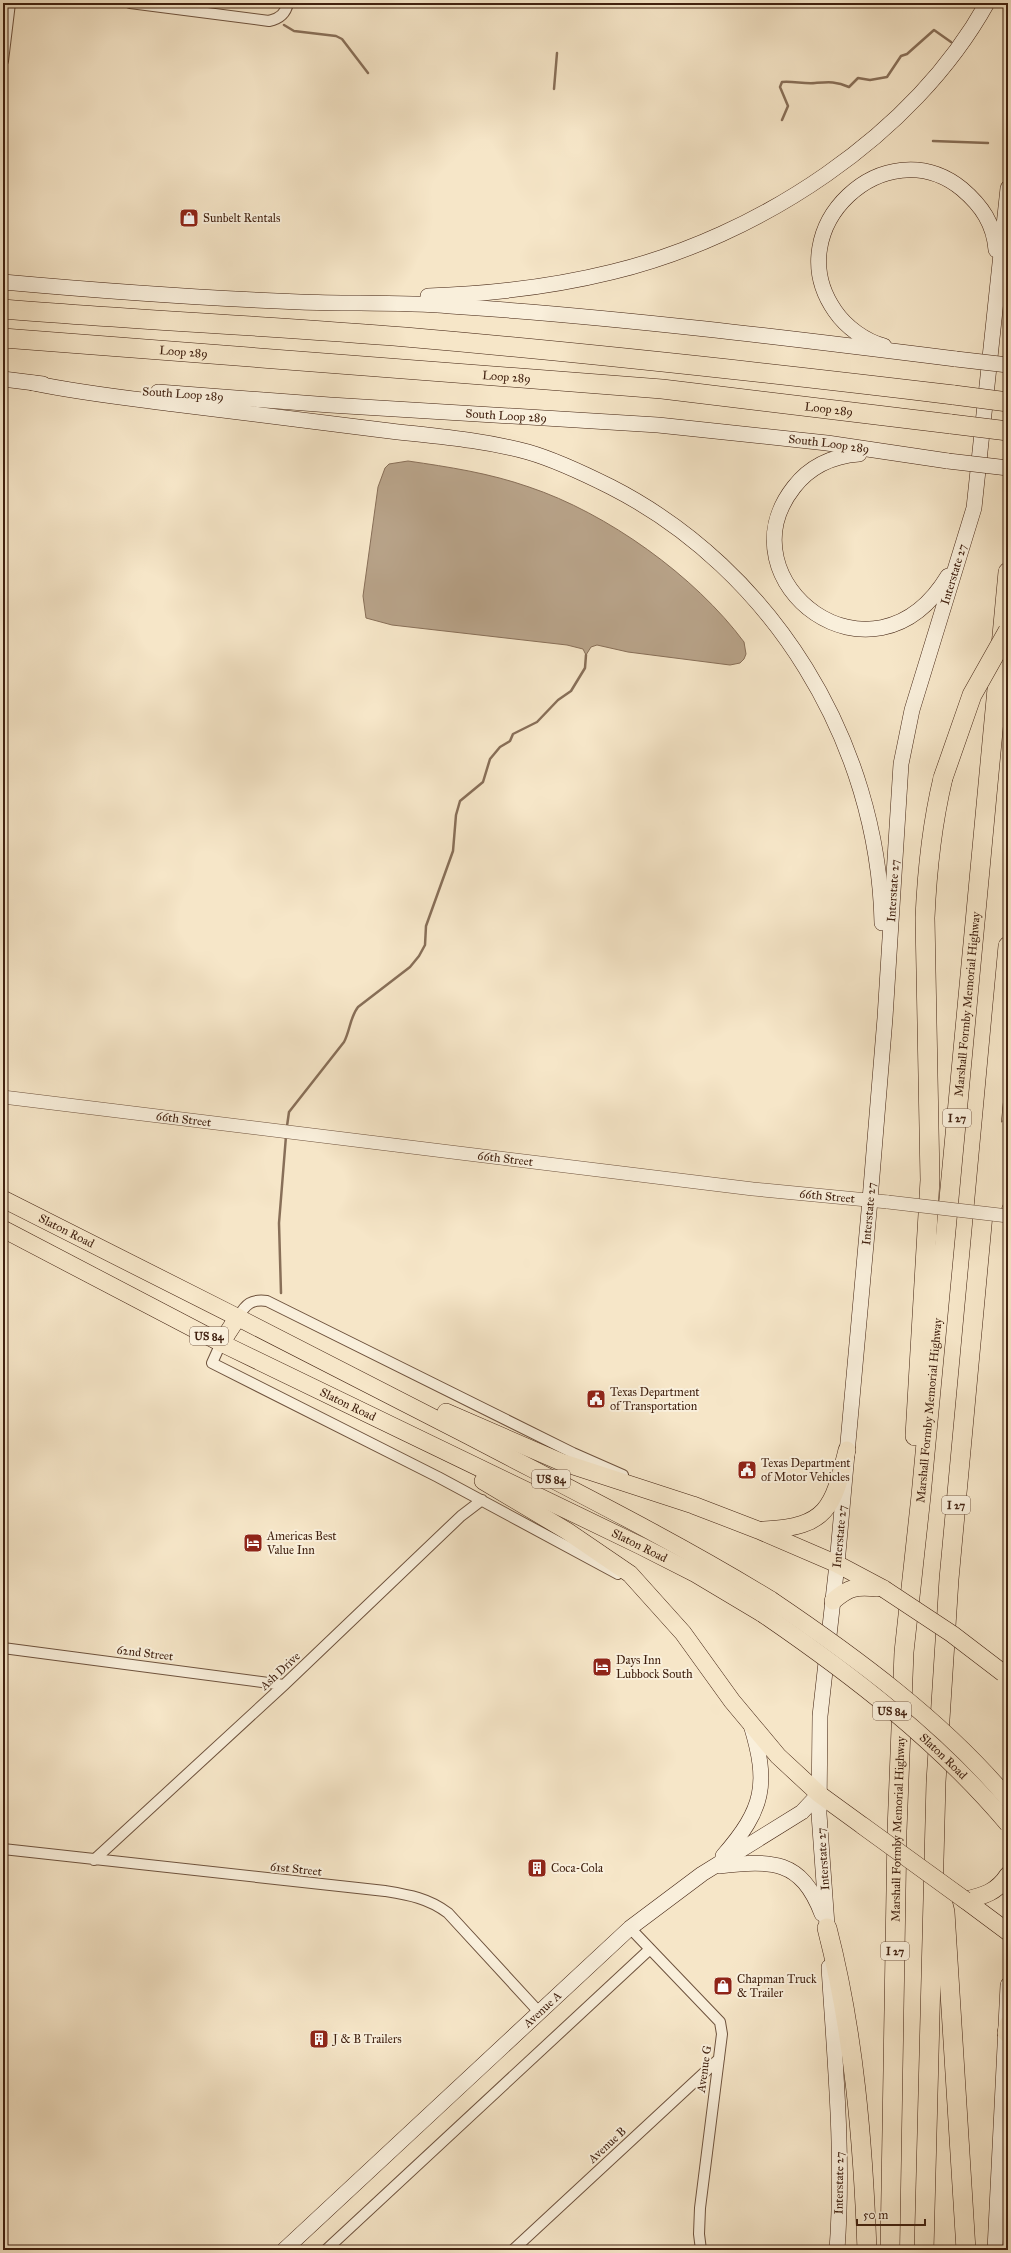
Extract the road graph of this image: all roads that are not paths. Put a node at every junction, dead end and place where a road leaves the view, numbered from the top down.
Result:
1 (10, 3) edge
2 (130, 3) edge
3 (987, 3) edge
4 (287, 7) edge
5 (3, 62) edge
6 (1008, 188) edge
7 (3, 282) edge
8 (301, 302) junction
9 (996, 308) junction
10 (3, 309) edge
11 (3, 338) edge
12 (916, 354) junction
13 (1008, 366) edge
14 (3, 379) edge
15 (34, 383) junction
16 (1008, 402) edge
17 (1008, 432) edge
18 (890, 452) junction
19 (1008, 468) edge
20 (974, 508) junction
21 (1008, 572) edge
22 (1008, 631) edge
23 (1008, 946) edge
24 (3, 1097) edge
25 (878, 1103) junction
26 (1008, 1129) edge
27 (3, 1199) edge
28 (870, 1200) junction
29 (1008, 1216) edge
30 (3, 1229) edge
31 (981, 1236) junction
32 (238, 1317) junction
33 (221, 1342) junction
34 (329, 1364) junction
35 (417, 1438) junction
36 (847, 1450) junction
37 (482, 1500) junction
38 (693, 1505) junction
39 (758, 1530) junction
40 (837, 1564) junction
41 (884, 1589) junction
42 (649, 1594) junction
43 (833, 1602) junction
44 (767, 1607) junction
45 (3, 1648) edge
46 (904, 1652) junction
47 (1006, 1676) edge
48 (284, 1685) junction
49 (750, 1724) junction
50 (819, 1794) junction
51 (1008, 1800) edge
52 (1008, 1824) edge
53 (3, 1849) edge
54 (94, 1860) junction
55 (714, 1866) junction
56 (934, 1868) junction
57 (1008, 1875) edge
58 (965, 1900) junction
59 (630, 1928) junction
60 (827, 1928) junction
61 (1008, 1932) edge
62 (650, 1949) junction
63 (1008, 1985) edge
64 (539, 2012) junction
65 (1007, 2029) edge
66 (719, 2059) junction
67 (284, 2250) edge
68 (326, 2250) edge
69 (513, 2250) edge
70 (701, 2250) edge
71 (837, 2250) edge
72 (867, 2250) edge
73 (890, 2250) edge
74 (924, 2250) edge
75 (966, 2250) edge
76 (995, 2250) edge

1 - 5 street
2 - 4 street
3 - 8 main road
6 - 9 main road, Interstate 27
7 - 8 main road
8 - 12 main road
9 - 12 main road
9 - 20 main road, Interstate 27
10 - 16 highway, bridge
11 - 17 highway, Loop 289, bridge
12 - 13 main road, bridge
14 - 15 main road, South Loop 289
15 - 18 main road, South Loop 289
15 - 25 main road
18 - 19 main road, South Loop 289, bridge
18 - 20 main road
20 - 25 main road, Interstate 27
21 - 46 highway, Marshall Formby Memorial Highway / I 27
22 - 46 highway, bridge
23 - 31 highway, I 27
24 - 28 street, 66th Street
25 - 28 main road, Interstate 27
26 - 31 highway
27 - 32 highway, Slaton Road / US 84
28 - 29 street, 66th Street, bridge
28 - 36 main road, Interstate 27
30 - 33 highway, Slaton Road / US 84
31 - 56 highway, I 27
32 - 33 highway
32 - 34 highway, Slaton Road / US 84
32 - 38 street
33 - 35 highway, Slaton Road / US 84
33 - 37 street, Slaton Road
34 - 38 highway
34 - 44 highway, Slaton Road / US 84
35 - 42 highway
35 - 44 highway, Slaton Road / US 84
36 - 39 highway
36 - 40 main road, Interstate 27
37 - 42 street, Slaton Road
37 - 48 street, Ash Drive
38 - 39 highway
39 - 40 highway
40 - 41 highway
40 - 43 main road, Interstate 27
41 - 43 highway
41 - 47 highway, bridge
42 - 49 highway
43 - 50 main road, Interstate 27
44 - 51 highway, Slaton Road / US 84, bridge
44 - 52 highway, Slaton Road / US 84, bridge
45 - 48 street, 62nd Street
46 - 73 highway, Marshall Formby Memorial Highway / I 27
48 - 54 street, Ash Drive
49 - 50 highway
49 - 55 main road
50 - 55 main road, Avenue A
50 - 58 highway, bridge
50 - 60 main road, Interstate 27
53 - 54 street, 61st Street
54 - 64 street, 61st Street
55 - 59 main road, Avenue A
55 - 60 main road
56 - 74 highway, I 27
56 - 75 highway
57 - 58 highway
58 - 61 highway
59 - 62 street, Avenue G
59 - 64 main road, Avenue A
60 - 71 main road, Interstate 27
60 - 72 highway
62 - 66 street, Avenue G
62 - 68 street
63 - 65 main road
64 - 67 main road, Avenue A
65 - 76 main road
66 - 69 street, Avenue B
66 - 70 street, Avenue G

